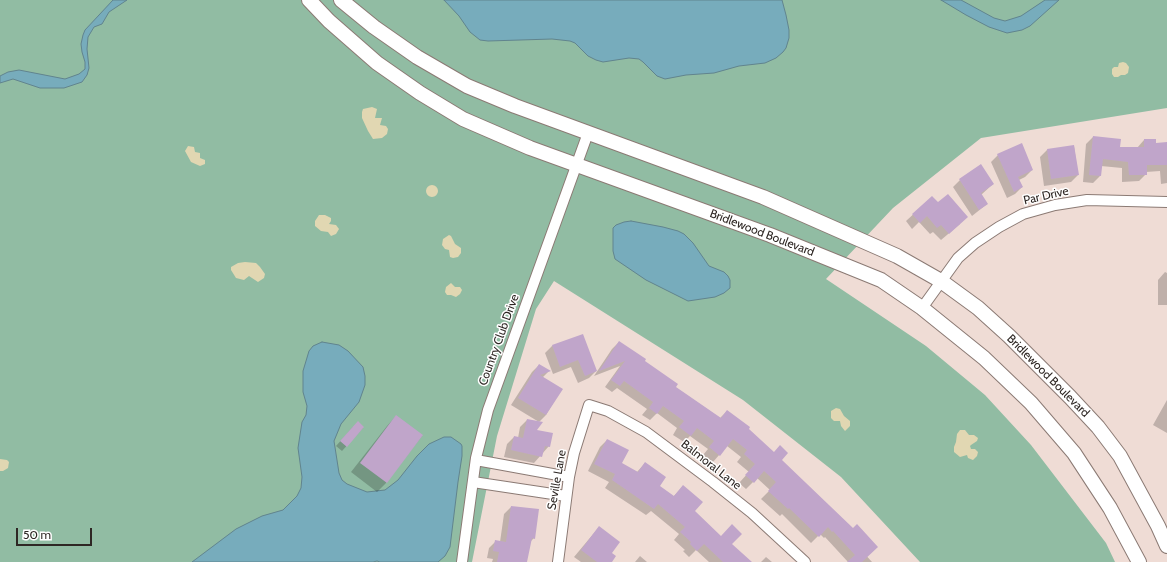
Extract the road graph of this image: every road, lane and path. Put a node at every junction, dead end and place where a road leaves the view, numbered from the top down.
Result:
1 (309, 0) edge
2 (341, 0) edge
3 (588, 133) junction
4 (577, 166) junction
5 (1167, 202) edge
6 (941, 281) junction
7 (922, 308) junction
8 (589, 405) joint
9 (476, 460) junction
10 (569, 477) junction
11 (473, 482) junction
12 (566, 496) junction
13 (1167, 546) edge
14 (462, 562) edge
15 (558, 562) edge
16 (805, 562) edge
17 (1139, 562) edge

1 - 4 main road, Bridlewood Boulevard
2 - 3 main road, Bridlewood Boulevard
3 - 4 street, Country Club Drive
3 - 6 main road, Bridlewood Boulevard
4 - 7 main road, Bridlewood Boulevard
4 - 9 street, Country Club Drive
5 - 6 street, Par Drive
6 - 7 street, Par Drive
6 - 13 main road, Bridlewood Boulevard
7 - 17 main road, Bridlewood Boulevard
8 - 10 street, Seville Lane
8 - 16 street, Balmoral Lane
9 - 10 street
9 - 11 street, Country Club Drive
10 - 12 street, Seville Lane
11 - 12 street
11 - 14 street, Country Club Drive
12 - 15 street, Seville Lane

